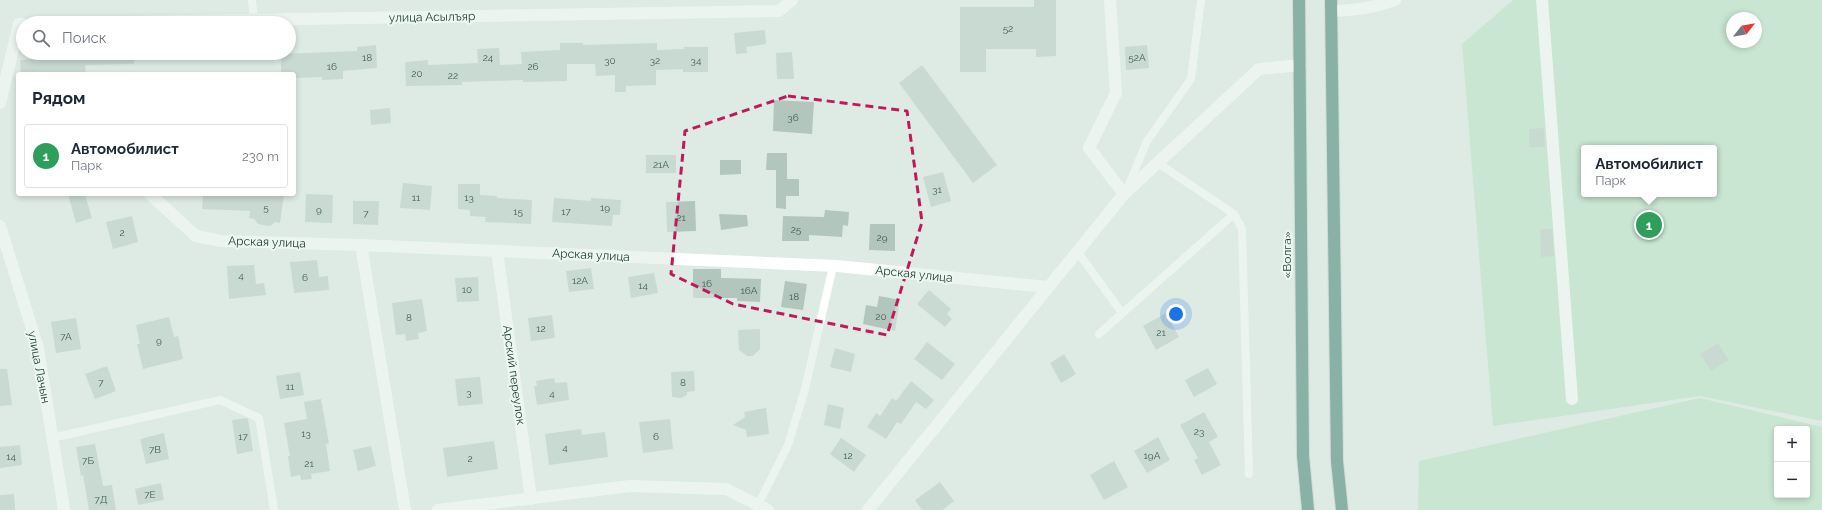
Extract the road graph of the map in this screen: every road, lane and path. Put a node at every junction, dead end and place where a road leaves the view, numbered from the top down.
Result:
1 (252, 0) edge
2 (792, 0) edge
3 (1110, 0) edge
4 (1201, 0) edge
5 (1299, 0) edge
6 (1395, 0) edge
7 (1542, 0) edge
8 (1331, 6) edge
9 (254, 16) edge
10 (296, 19) edge
11 (16, 43) edge
12 (1300, 65) junction
13 (0, 102) edge
14 (1158, 163) junction
15 (1124, 194) junction
16 (152, 196) edge
17 (1234, 214) junction
18 (0, 226) edge
19 (361, 245) junction
20 (497, 251) junction
21 (1077, 251) junction
22 (833, 266) junction
23 (1047, 287) junction
24 (1122, 313) junction
25 (1099, 334) dead end
26 (1572, 399) dead end
27 (52, 438) junction
28 (1249, 474) dead end
29 (531, 499) junction
30 (763, 508) edge
31 (64, 510) edge
32 (274, 510) edge
33 (405, 510) edge
34 (438, 510) edge
35 (868, 510) edge
36 (1308, 510) edge
37 (1342, 510) edge

1 - 9 lane
2 - 10 street, улица Асылъяр
3 - 15 street
4 - 15 lane
5 - 12 highway, «Волга»
6 - 8 street
7 - 26 street
8 - 37 highway
11 - 13 street
12 - 14 street
12 - 36 highway, «Волга»
14 - 15 street
14 - 17 lane
15 - 21 street
16 - 19 street, Арская улица
17 - 24 lane
17 - 28 lane
18 - 27 street, улица Лачын
19 - 20 street, Арская улица
19 - 33 street
20 - 22 street, Арская улица
20 - 29 street, Арский переулок
21 - 23 street
21 - 24 lane
22 - 23 street, Арская улица
22 - 30 lane
23 - 35 street
24 - 25 lane
27 - 31 street, улица Лачын
27 - 32 lane
29 - 30 street
29 - 34 street

